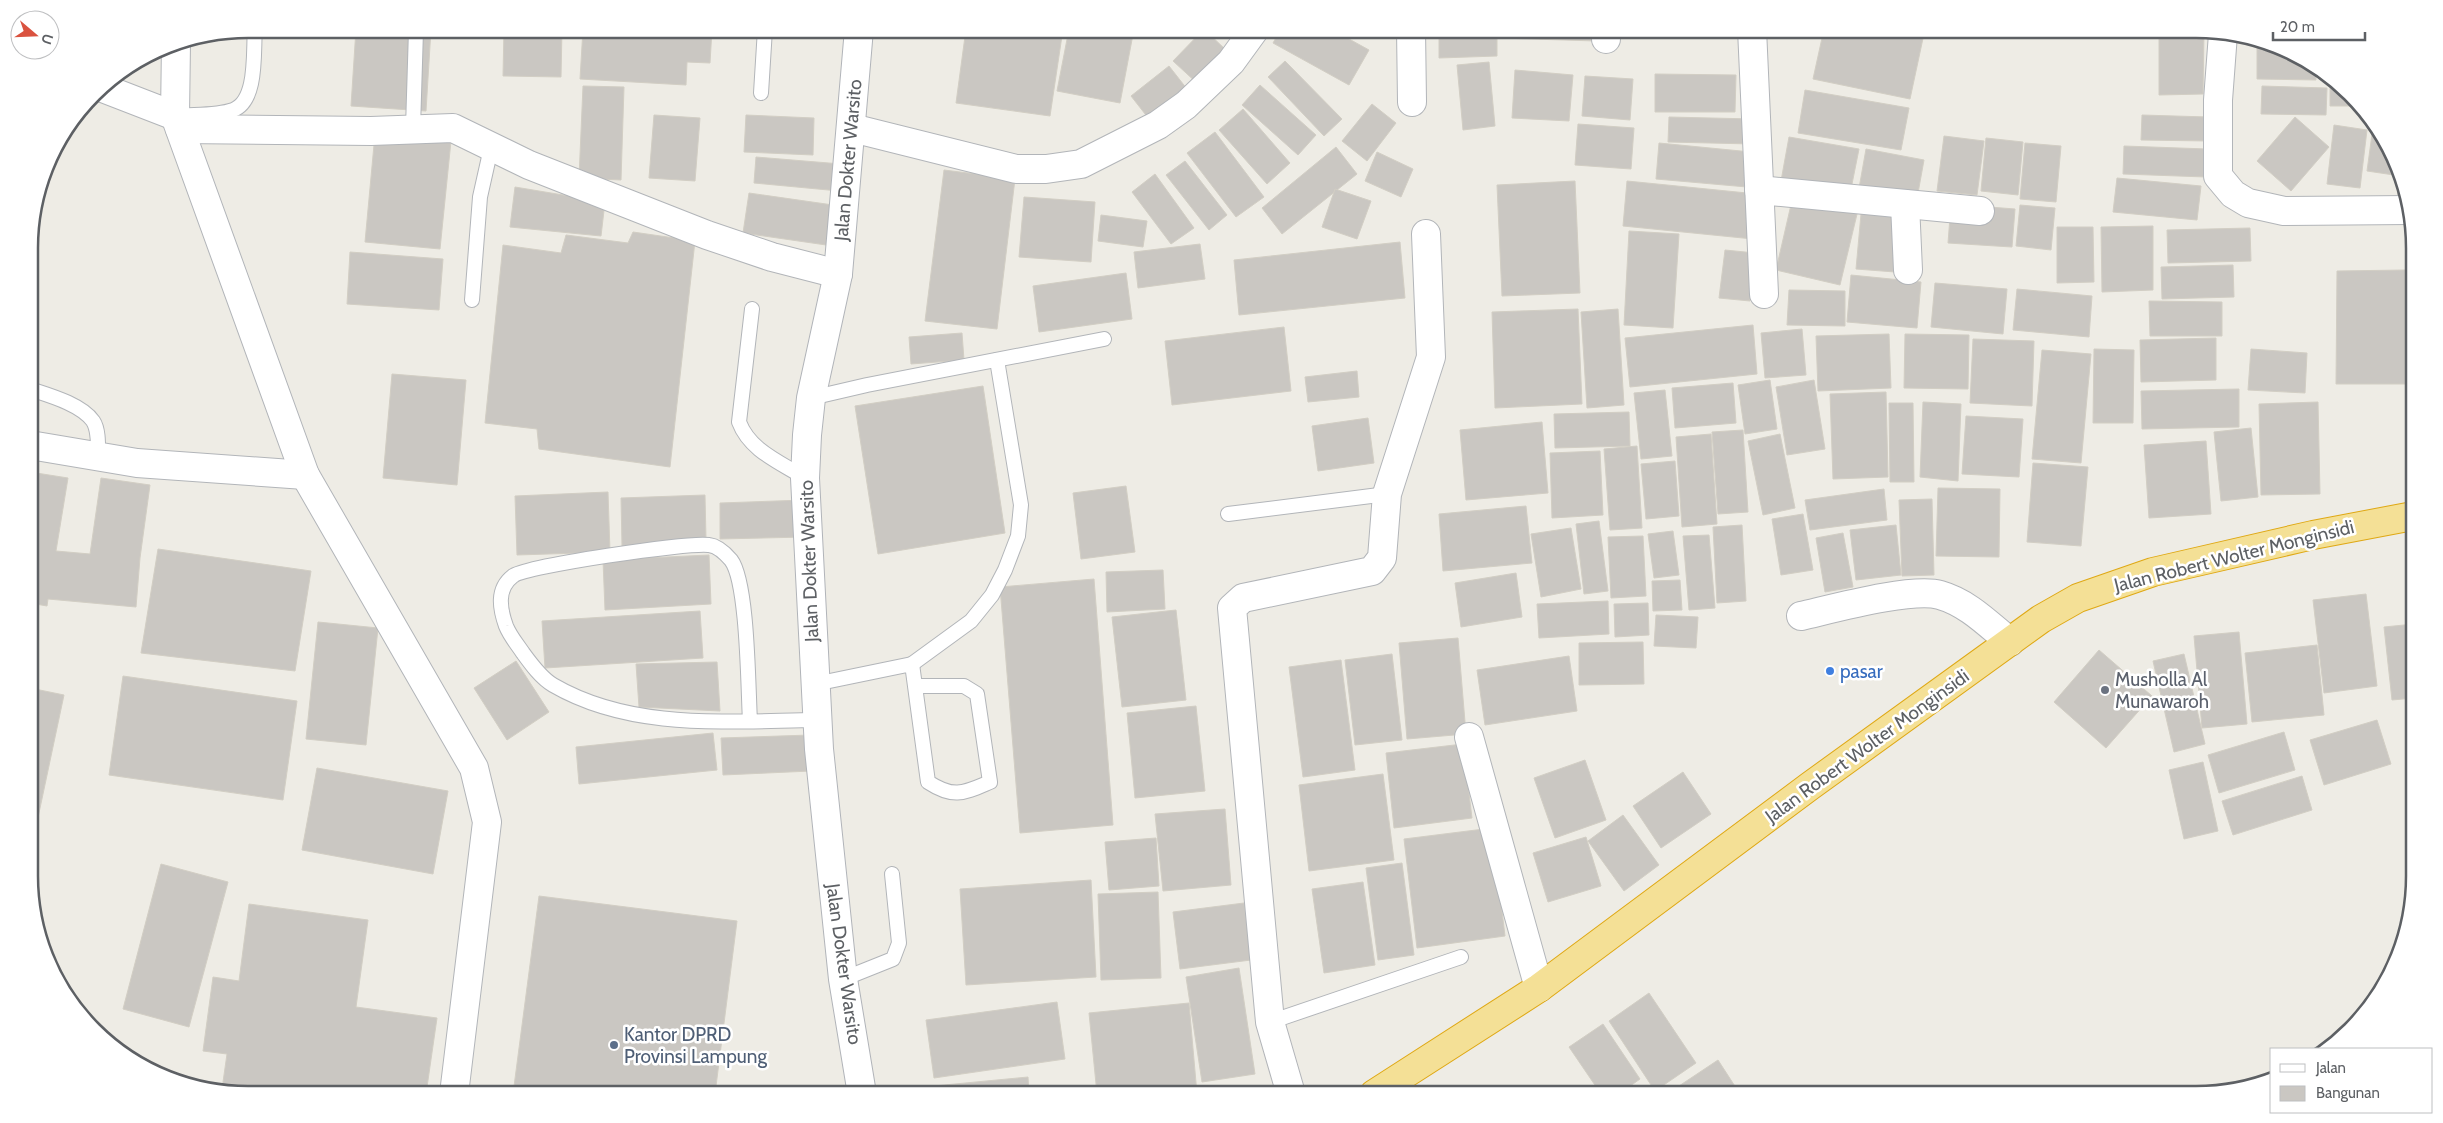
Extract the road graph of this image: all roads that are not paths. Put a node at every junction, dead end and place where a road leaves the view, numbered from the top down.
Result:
1 (254, 38) edge
2 (416, 38) edge
3 (764, 38) edge
4 (857, 38) edge
5 (1248, 38) edge
6 (1411, 38) edge
7 (1752, 38) edge
8 (2223, 39) edge
9 (176, 50) edge
10 (108, 91) edge
11 (760, 93) dead end
12 (1412, 102) dead end
13 (178, 122) junction
14 (413, 128) junction
15 (852, 128) junction
16 (491, 148) junction
17 (1759, 190) junction
18 (1905, 204) junction
19 (2402, 210) edge
20 (1980, 211) dead end
21 (1426, 234) dead end
22 (1908, 270) dead end
23 (838, 274) junction
24 (1764, 294) dead end
25 (472, 300) dead end
26 (752, 309) dead end
27 (1104, 339) dead end
28 (997, 360) junction
29 (38, 392) edge
30 (811, 398) junction
31 (38, 446) edge
32 (98, 456) junction
33 (305, 475) junction
34 (805, 478) junction
35 (1387, 494) junction
36 (1228, 514) dead end
37 (2406, 517) edge
38 (1800, 616) dead end
39 (2010, 642) junction
40 (912, 664) junction
41 (815, 684) junction
42 (915, 686) junction
43 (817, 720) junction
44 (750, 721) junction
45 (1469, 737) dead end
46 (892, 874) dead end
47 (1461, 957) dead end
48 (843, 979) junction
49 (1539, 988) junction
50 (1270, 1022) junction
51 (455, 1086) edge
52 (861, 1086) edge
53 (1289, 1086) edge
54 (1386, 1086) edge

1 - 13 lane
2 - 14 lane
3 - 11 lane
4 - 15 street, Jalan Dokter Warsito
5 - 15 street
6 - 12 street
7 - 17 street
8 - 19 street
9 - 13 street
10 - 13 street
13 - 14 street
13 - 33 street
14 - 16 street
15 - 23 street, Jalan Dokter Warsito
16 - 23 street
16 - 25 lane
17 - 18 street
17 - 24 street
18 - 20 street
18 - 22 street
21 - 35 street
23 - 30 street, Jalan Dokter Warsito
26 - 34 lane
27 - 28 lane
28 - 30 lane
28 - 40 lane
29 - 32 lane
30 - 34 street, Jalan Dokter Warsito
31 - 32 street
32 - 33 street
33 - 51 street
34 - 41 street, Jalan Dokter Warsito
35 - 36 lane
35 - 50 street
37 - 39 highway, Jalan Robert Wolter Monginsidi
38 - 39 street
39 - 49 highway, Jalan Robert Wolter Monginsidi
40 - 41 lane
40 - 42 lane
41 - 43 street, Jalan Dokter Warsito
42 - 42 lane
43 - 44 lane
43 - 48 street, Jalan Dokter Warsito
44 - 44 lane
45 - 49 street
46 - 48 lane
47 - 50 lane
48 - 52 street, Jalan Dokter Warsito
49 - 54 highway, Jalan Robert Wolter Monginsidi
50 - 53 street

